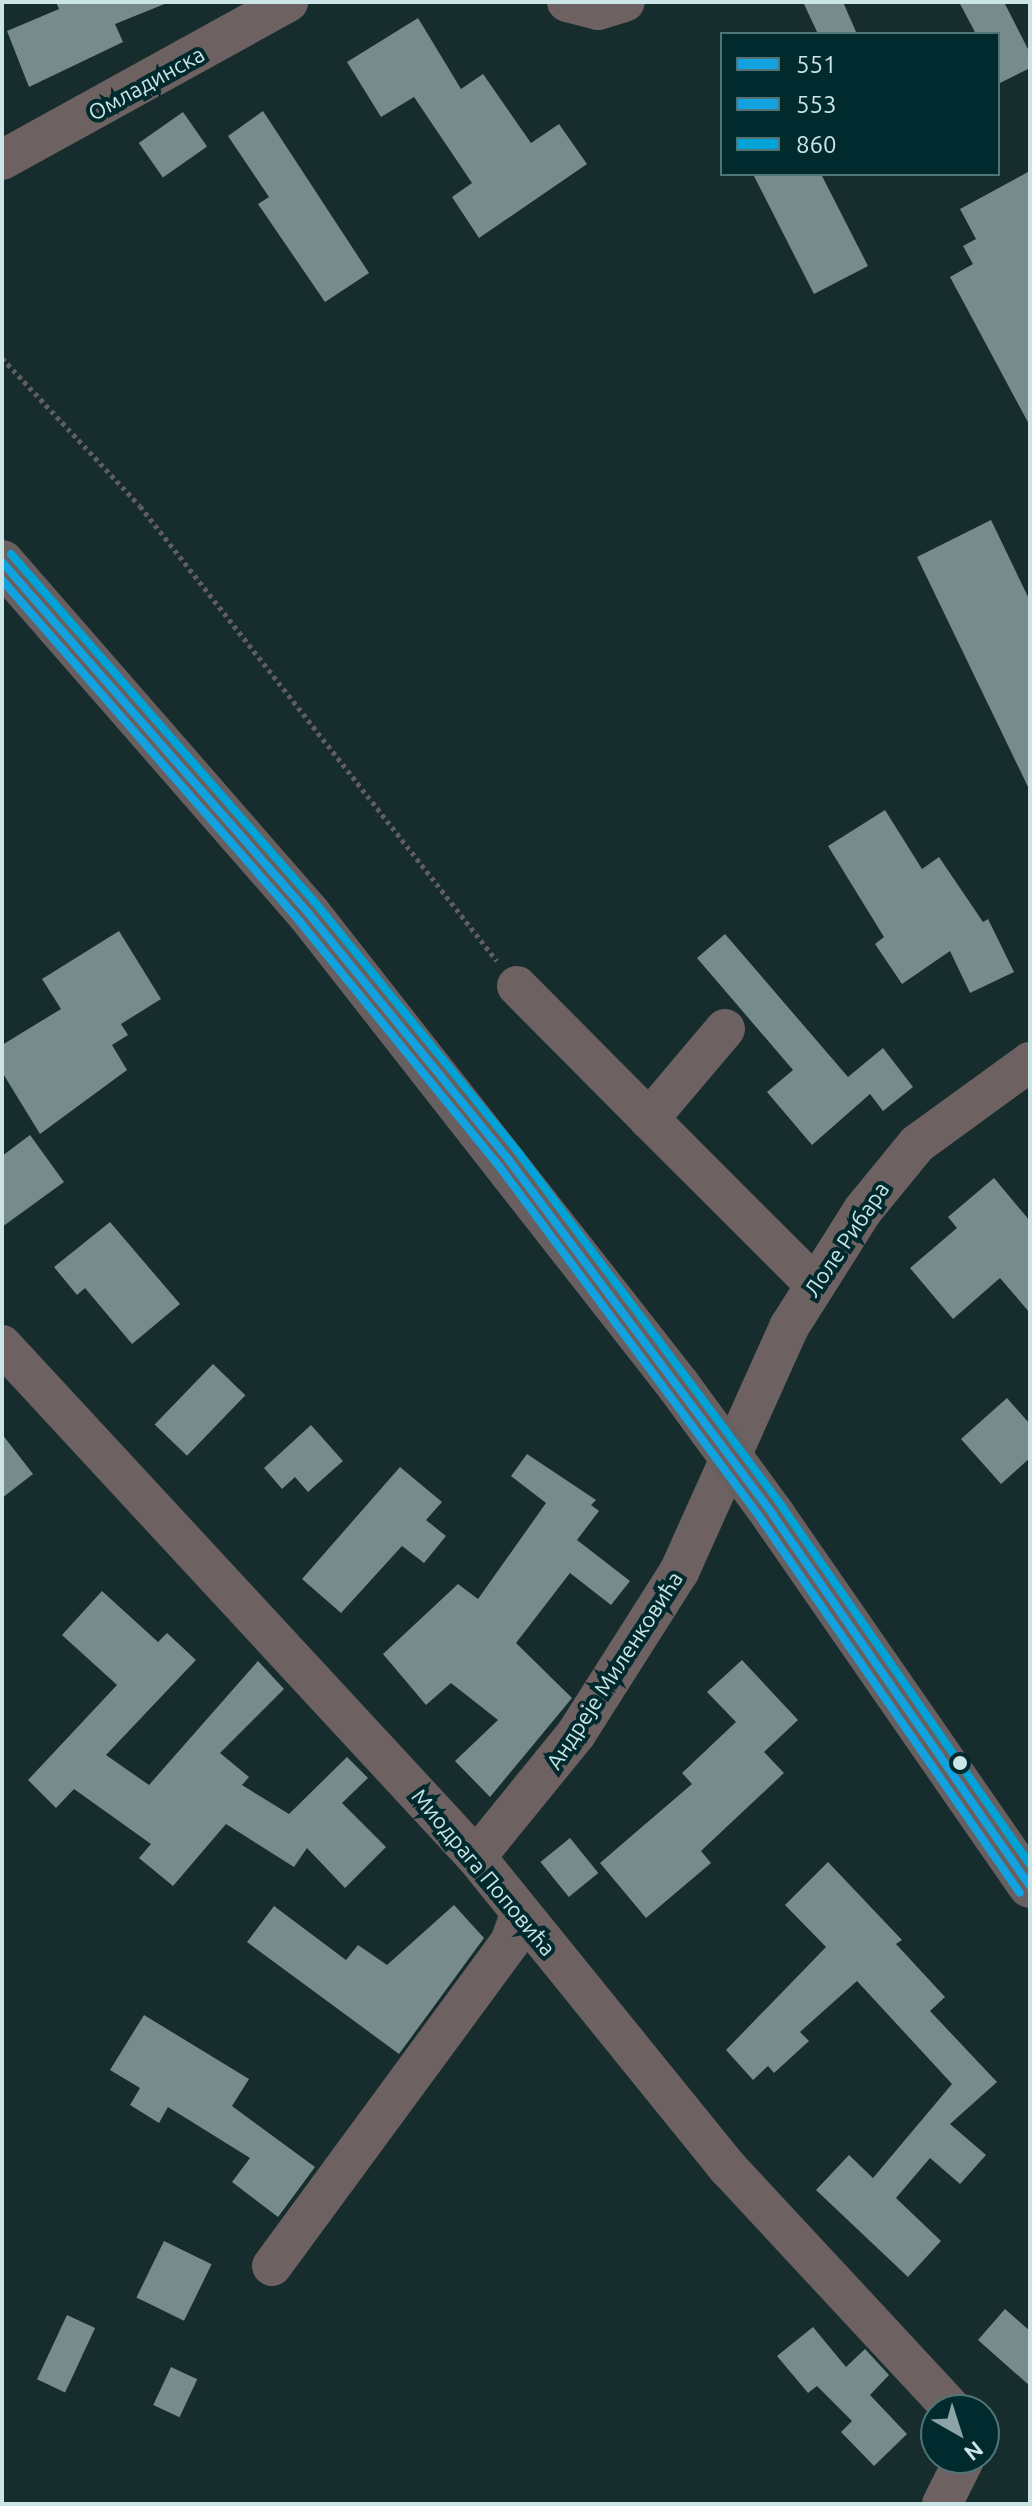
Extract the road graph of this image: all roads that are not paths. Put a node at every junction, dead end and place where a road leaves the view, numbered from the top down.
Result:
1 (288, 2) edge
2 (567, 2) edge
3 (625, 2) edge
4 (2, 160) edge
5 (2, 562) edge
6 (517, 986) road end
7 (725, 1029) dead end
8 (1030, 1062) edge
9 (649, 1119) junction
10 (814, 1284) junction
11 (2, 1345) edge
12 (729, 1469) joint
13 (476, 1857) junction
14 (1030, 1886) edge
15 (520, 1914) junction
16 (272, 2266) dead end
17 (940, 2394) edge
18 (957, 2474) edge
19 (942, 2504) edge

1 - 4 street, Омладинска
2 - 3 street
5 - 14 main road, bridge
6 - 9 street
7 - 9 street
8 - 10 street, Лоле Рибара
9 - 10 street
10 - 12 street, Лоле Рибара
11 - 13 street, Миодрага Поповића
12 - 13 street, Андреје Миленковића
13 - 15 street, Миодрага Поповића
15 - 16 street
15 - 17 street, Миодрага Поповића
18 - 19 street

